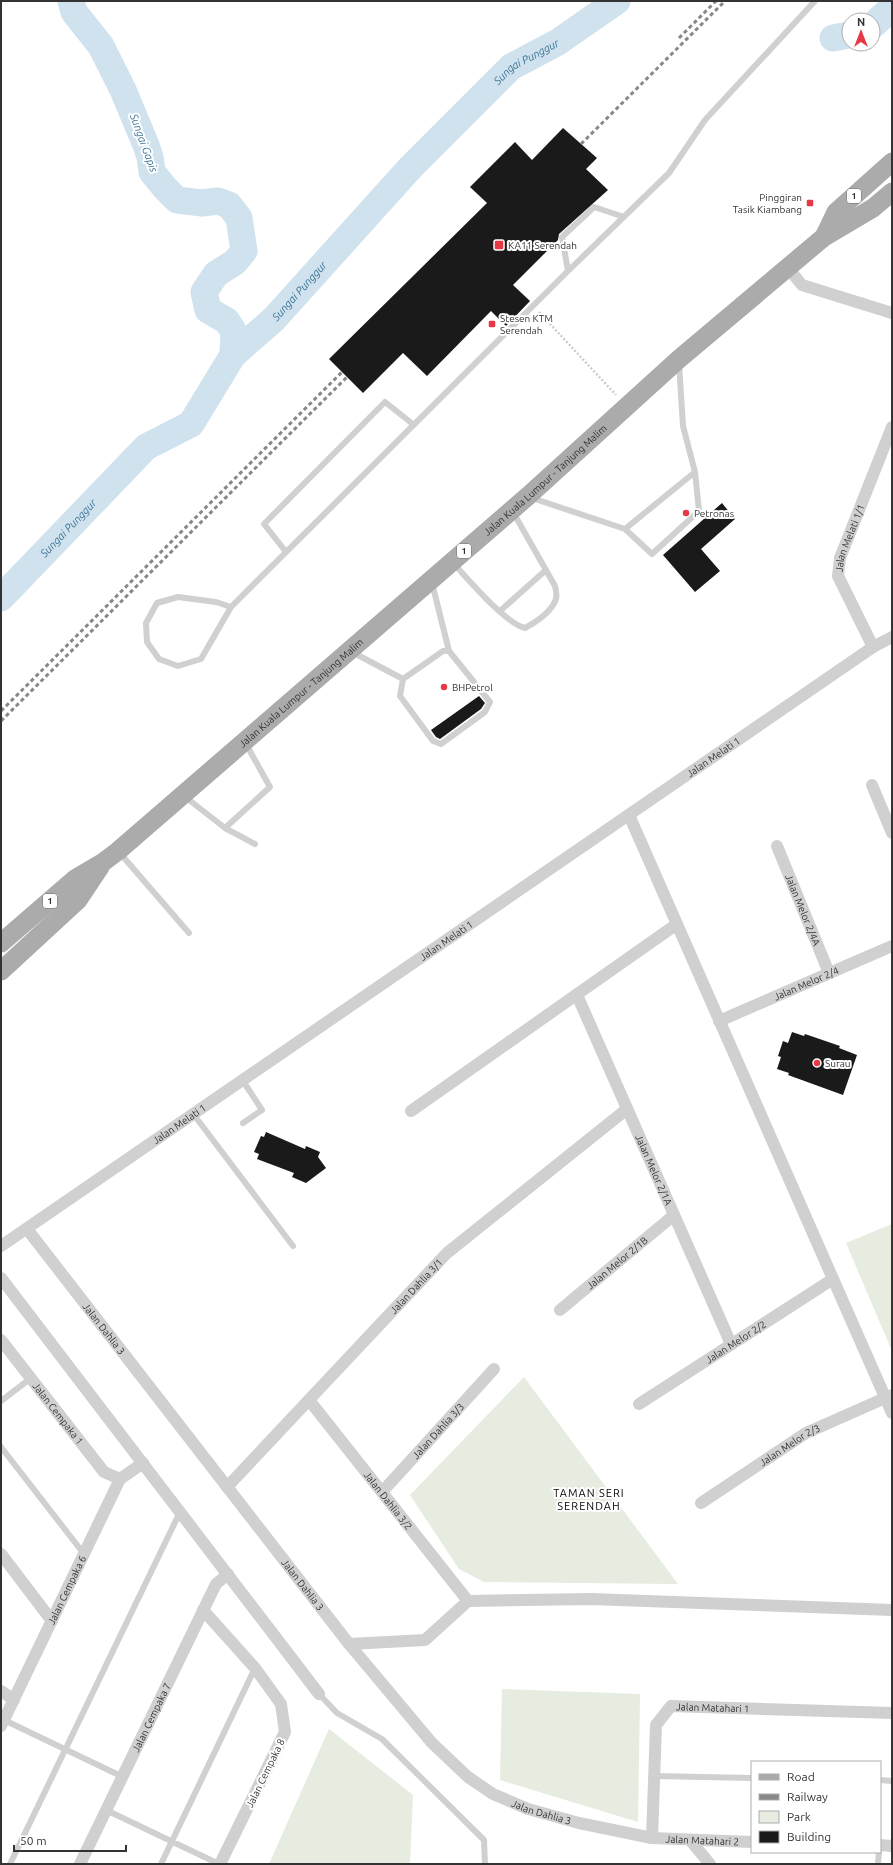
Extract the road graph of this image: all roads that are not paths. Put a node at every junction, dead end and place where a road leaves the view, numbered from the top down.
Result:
1 (815, 1) edge
2 (892, 162) edge
3 (892, 192) edge
4 (624, 217) junction
5 (824, 237) junction
6 (788, 268) junction
7 (568, 271) junction
8 (892, 313) edge
9 (679, 359) junction
10 (414, 425) junction
11 (892, 427) edge
12 (695, 472) junction
13 (528, 496) junction
14 (511, 510) junction
15 (625, 529) junction
16 (286, 552) junction
17 (451, 562) junction
18 (546, 570) junction
19 (431, 579) junction
20 (232, 607) junction
21 (500, 611) junction
22 (892, 637) edge
23 (873, 647) junction
24 (349, 650) junction
25 (449, 651) junction
26 (403, 680) junction
27 (245, 741) junction
28 (872, 785) dead end
29 (182, 795) junction
30 (629, 815) junction
31 (225, 828) junction
32 (892, 833) edge
33 (255, 844) dead end
34 (777, 846) dead end
35 (118, 851) junction
36 (102, 864) junction
37 (677, 924) junction
38 (189, 933) dead end
39 (1, 943) edge
40 (892, 946) edge
41 (1, 972) edge
42 (829, 973) junction
43 (577, 995) junction
44 (719, 1021) junction
45 (243, 1081) junction
46 (627, 1109) junction
47 (411, 1111) dead end
48 (194, 1115) junction
49 (244, 1123) dead end
50 (674, 1215) junction
51 (26, 1229) junction
52 (1, 1246) edge
53 (293, 1246) dead end
54 (1, 1278) edge
55 (833, 1278) junction
56 (560, 1310) dead end
57 (1, 1340) edge
58 (731, 1344) junction
59 (494, 1369) dead end
60 (30, 1378) junction
61 (889, 1396) edge
62 (309, 1400) junction
63 (1, 1401) edge
64 (639, 1404) dead end
65 (892, 1413) edge
66 (1, 1447) edge
67 (143, 1463) junction
68 (120, 1479) junction
69 (227, 1487) junction
70 (382, 1492) junction
71 (701, 1503) dead end
72 (180, 1512) junction
73 (1, 1554) edge
74 (84, 1554) junction
75 (228, 1574) junction
76 (468, 1601) junction
77 (203, 1610) junction
78 (892, 1610) edge
79 (52, 1621) junction
80 (349, 1644) junction
81 (255, 1668) junction
82 (1, 1691) edge
83 (319, 1694) joint
84 (14, 1700) junction
85 (892, 1712) edge
86 (2, 1723) edge
87 (66, 1750) junction
88 (654, 1776) junction
89 (123, 1777) junction
90 (751, 1778) edge
91 (881, 1780) edge
92 (892, 1781) edge
93 (106, 1810) junction
94 (652, 1838) junction
95 (690, 1840) junction
96 (172, 1842) junction
97 (751, 1842) edge
98 (881, 1845) edge
99 (892, 1846) edge
100 (879, 1853) edge
101 (10, 1864) edge
102 (80, 1864) edge
103 (161, 1864) edge
104 (219, 1864) edge
105 (485, 1864) edge
106 (710, 1864) edge
107 (878, 1864) edge

1 - 4 lane
2 - 5 main road, Jalan Kuala Lumpur - Tanjung Malim / 1
3 - 5 main road, Jalan Kuala Lumpur - Tanjung Malim / 1
4 - 7 lane
4 - 7 lane
5 - 6 main road, Jalan Kuala Lumpur - Tanjung Malim / 1
6 - 8 street
6 - 9 main road, Jalan Kuala Lumpur - Tanjung Malim / 1
7 - 10 lane
9 - 12 lane
9 - 13 main road, Jalan Kuala Lumpur - Tanjung Malim / 1
10 - 16 lane
10 - 16 lane
11 - 23 street, Jalan Melati 1/1
12 - 15 lane
12 - 15 lane
13 - 14 main road, Jalan Kuala Lumpur - Tanjung Malim / 1
13 - 15 lane
14 - 17 main road, Jalan Kuala Lumpur - Tanjung Malim / 1
14 - 18 lane
16 - 20 lane
17 - 19 main road, Jalan Kuala Lumpur - Tanjung Malim / 1
17 - 21 lane
18 - 21 lane
18 - 21 lane
19 - 24 main road, Jalan Kuala Lumpur - Tanjung Malim / 1
19 - 25 lane
20 - 20 lane
22 - 23 street, Jalan Melati 1
23 - 30 street, Jalan Melati 1
24 - 26 lane
24 - 27 main road, Jalan Kuala Lumpur - Tanjung Malim / 1
25 - 26 lane
25 - 26 lane
27 - 29 main road, Jalan Kuala Lumpur - Tanjung Malim / 1
27 - 31 lane
28 - 32 street
29 - 31 lane
29 - 35 main road, Jalan Kuala Lumpur - Tanjung Malim / 1
30 - 37 street
30 - 45 street, Jalan Melati 1
31 - 33 lane
34 - 42 street, Jalan Melor 2/4A
35 - 36 main road, Jalan Kuala Lumpur - Tanjung Malim / 1
35 - 38 lane
36 - 39 main road, Jalan Kuala Lumpur - Tanjung Malim / 1
36 - 41 main road, Jalan Kuala Lumpur - Tanjung Malim / 1
37 - 43 street
37 - 44 street
40 - 42 street, Jalan Melor 2/4
42 - 44 street, Jalan Melor 2/4
43 - 46 street, Jalan Melor 2/1A
43 - 47 street
44 - 55 street
45 - 48 street, Jalan Melati 1
45 - 49 lane
46 - 50 street, Jalan Melor 2/1A
46 - 62 street, Jalan Dahlia 3/1
48 - 51 street, Jalan Melati 1
48 - 53 lane
50 - 56 street, Jalan Melor 2/1B
50 - 58 street, Jalan Melor 2/1A
51 - 52 street, Jalan Melati 1
51 - 69 street, Jalan Dahlia 3
54 - 67 street
55 - 58 street, Jalan Melor 2/2
55 - 61 street
57 - 60 street, Jalan Cempaka 1
58 - 64 street, Jalan Melor 2/2
59 - 70 street, Jalan Dahlia 3/3
60 - 63 lane
60 - 68 street, Jalan Cempaka 1
61 - 65 street
61 - 71 street, Jalan Melor 2/3
62 - 69 street, Jalan Dahlia 3/1
62 - 70 street, Jalan Dahlia 3/2
66 - 74 lane
67 - 68 street, Jalan Cempaka 6
67 - 72 street
68 - 74 street, Jalan Cempaka 6
69 - 80 street, Jalan Dahlia 3
70 - 76 street, Jalan Dahlia 3/2
72 - 75 street
72 - 87 lane
73 - 79 street
74 - 79 street, Jalan Cempaka 6
75 - 77 street, Jalan Cempaka 7
75 - 83 street
76 - 78 street
76 - 80 street
77 - 81 street, Jalan Cempaka 8
77 - 89 street, Jalan Cempaka 7
79 - 84 street, Jalan Cempaka 6
80 - 94 street, Jalan Dahlia 3
81 - 96 lane
81 - 104 street, Jalan Cempaka 8
82 - 84 street
83 - 105 lane
84 - 86 street, Jalan Cempaka 6
85 - 88 street, Jalan Matahari 1
86 - 87 lane
87 - 89 lane
87 - 101 lane
88 - 90 lane
88 - 94 street, Jalan Matahari 1
89 - 93 street, Jalan Cempaka 7
91 - 92 lane
93 - 96 lane
93 - 102 street, Jalan Cempaka 7
94 - 95 street, Jalan Matahari 2
95 - 97 street, Jalan Matahari 2
95 - 106 street
96 - 103 lane
96 - 104 lane
98 - 99 street
100 - 107 lane

